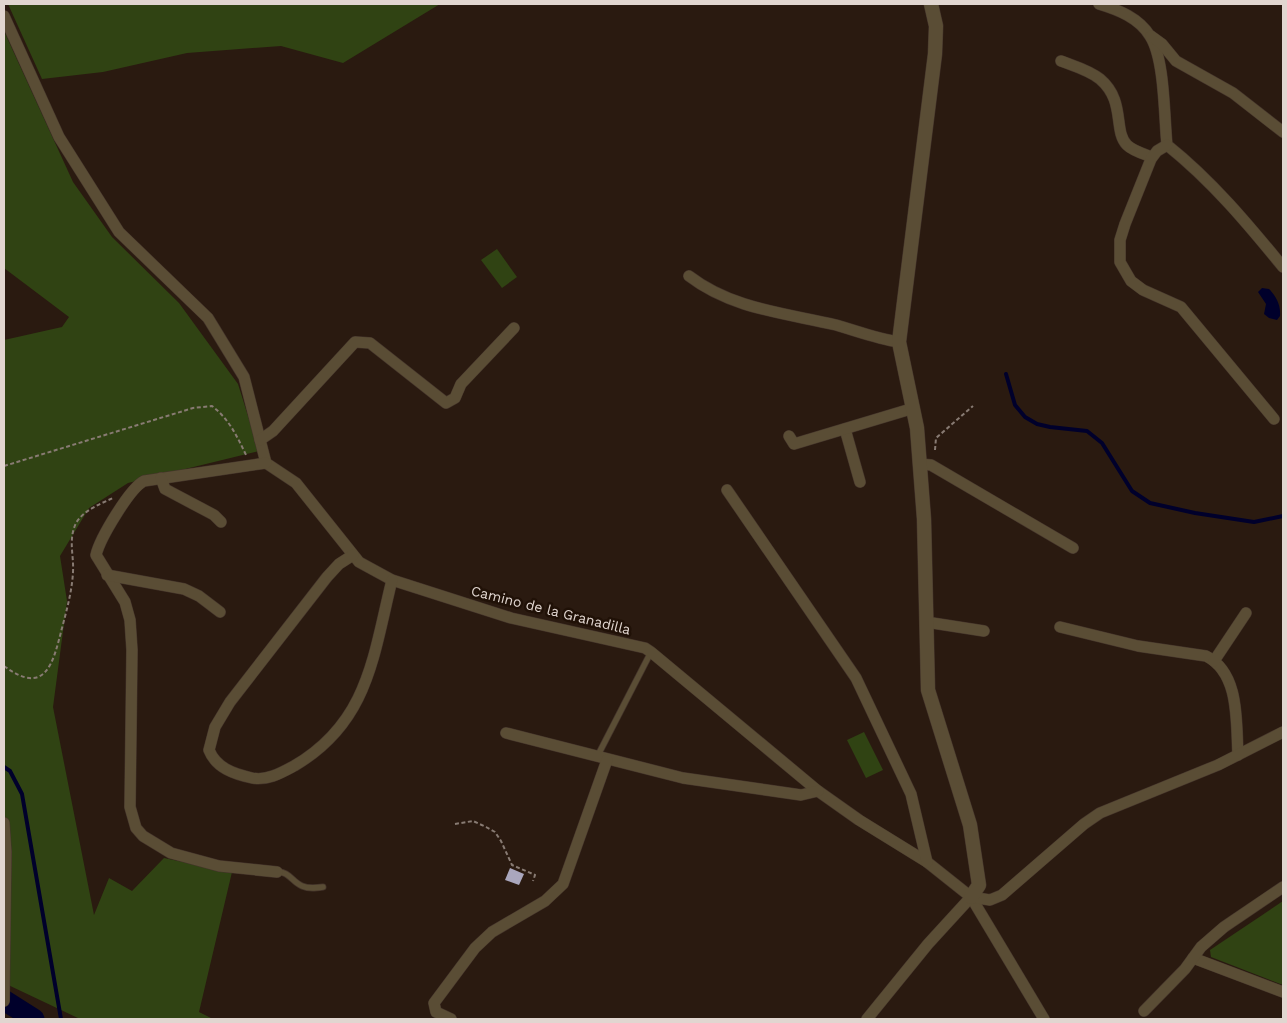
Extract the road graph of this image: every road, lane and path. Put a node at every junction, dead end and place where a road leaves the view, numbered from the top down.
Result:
1 (931, 4) edge
2 (1099, 4) edge
3 (4, 16) edge
4 (1151, 36) junction
5 (1061, 61) dead end
6 (1283, 132) edge
7 (1167, 145) junction
8 (1152, 157) junction
9 (1283, 267) edge
10 (689, 276) dead end
11 (514, 328) dead end
12 (899, 342) junction
13 (973, 406) dead end
14 (914, 408) junction
15 (1274, 419) dead end
16 (845, 429) junction
17 (789, 436) dead end
18 (260, 440) junction
19 (935, 450) dead end
20 (266, 463) junction
21 (920, 464) junction
22 (253, 465) junction
23 (4, 466) edge
24 (161, 478) junction
25 (860, 482) dead end
26 (727, 490) dead end
27 (114, 497) dead end
28 (221, 522) dead end
29 (1073, 548) dead end
30 (353, 555) junction
31 (107, 575) junction
32 (392, 580) junction
33 (220, 612) dead end
34 (1246, 613) dead end
35 (926, 622) junction
36 (1060, 627) dead end
37 (984, 631) dead end
38 (651, 652) junction
39 (1214, 662) junction
40 (4, 666) edge
41 (1283, 732) edge
42 (506, 733) dead end
43 (1238, 755) junction
44 (602, 758) junction
45 (818, 791) junction
46 (4, 823) edge
47 (455, 824) dead end
48 (927, 862) junction
49 (277, 872) joint
50 (533, 881) dead end
51 (323, 887) dead end
52 (1283, 887) edge
53 (971, 897) junction
54 (1193, 958) junction
55 (4, 978) edge
56 (1283, 992) edge
57 (4, 1001) edge
58 (1144, 1011) dead end
59 (451, 1019) edge
60 (867, 1019) edge
61 (1044, 1019) edge

1 - 12 street
2 - 4 street
3 - 18 street
4 - 6 street
4 - 7 street
5 - 8 street
7 - 8 street
7 - 9 street
8 - 15 street
10 - 12 street
11 - 18 street
12 - 14 street
13 - 19 path
14 - 16 street
14 - 21 street
16 - 17 street
16 - 25 street
18 - 20 street
20 - 22 street
20 - 30 street, Camino de la Granadilla
21 - 29 street
21 - 35 street
22 - 23 path
22 - 24 street
24 - 28 street
24 - 31 street
26 - 48 street
27 - 40 path
30 - 32 street, Camino de la Granadilla
30 - 32 street
31 - 33 street
31 - 49 street
32 - 38 street, Camino de la Granadilla
34 - 39 street
35 - 37 street
35 - 53 street
36 - 39 street
38 - 44 lane
38 - 45 street, Camino de la Granadilla
39 - 43 street
41 - 43 street
42 - 44 street
43 - 53 street
44 - 45 street
44 - 59 street
45 - 48 street, Camino de la Granadilla
46 - 55 street
47 - 50 path
48 - 53 street, Camino de la Granadilla
49 - 51 lane
52 - 54 street
53 - 60 street
53 - 61 street, Camino de la Granadilla
54 - 56 street
54 - 58 street
55 - 57 street

